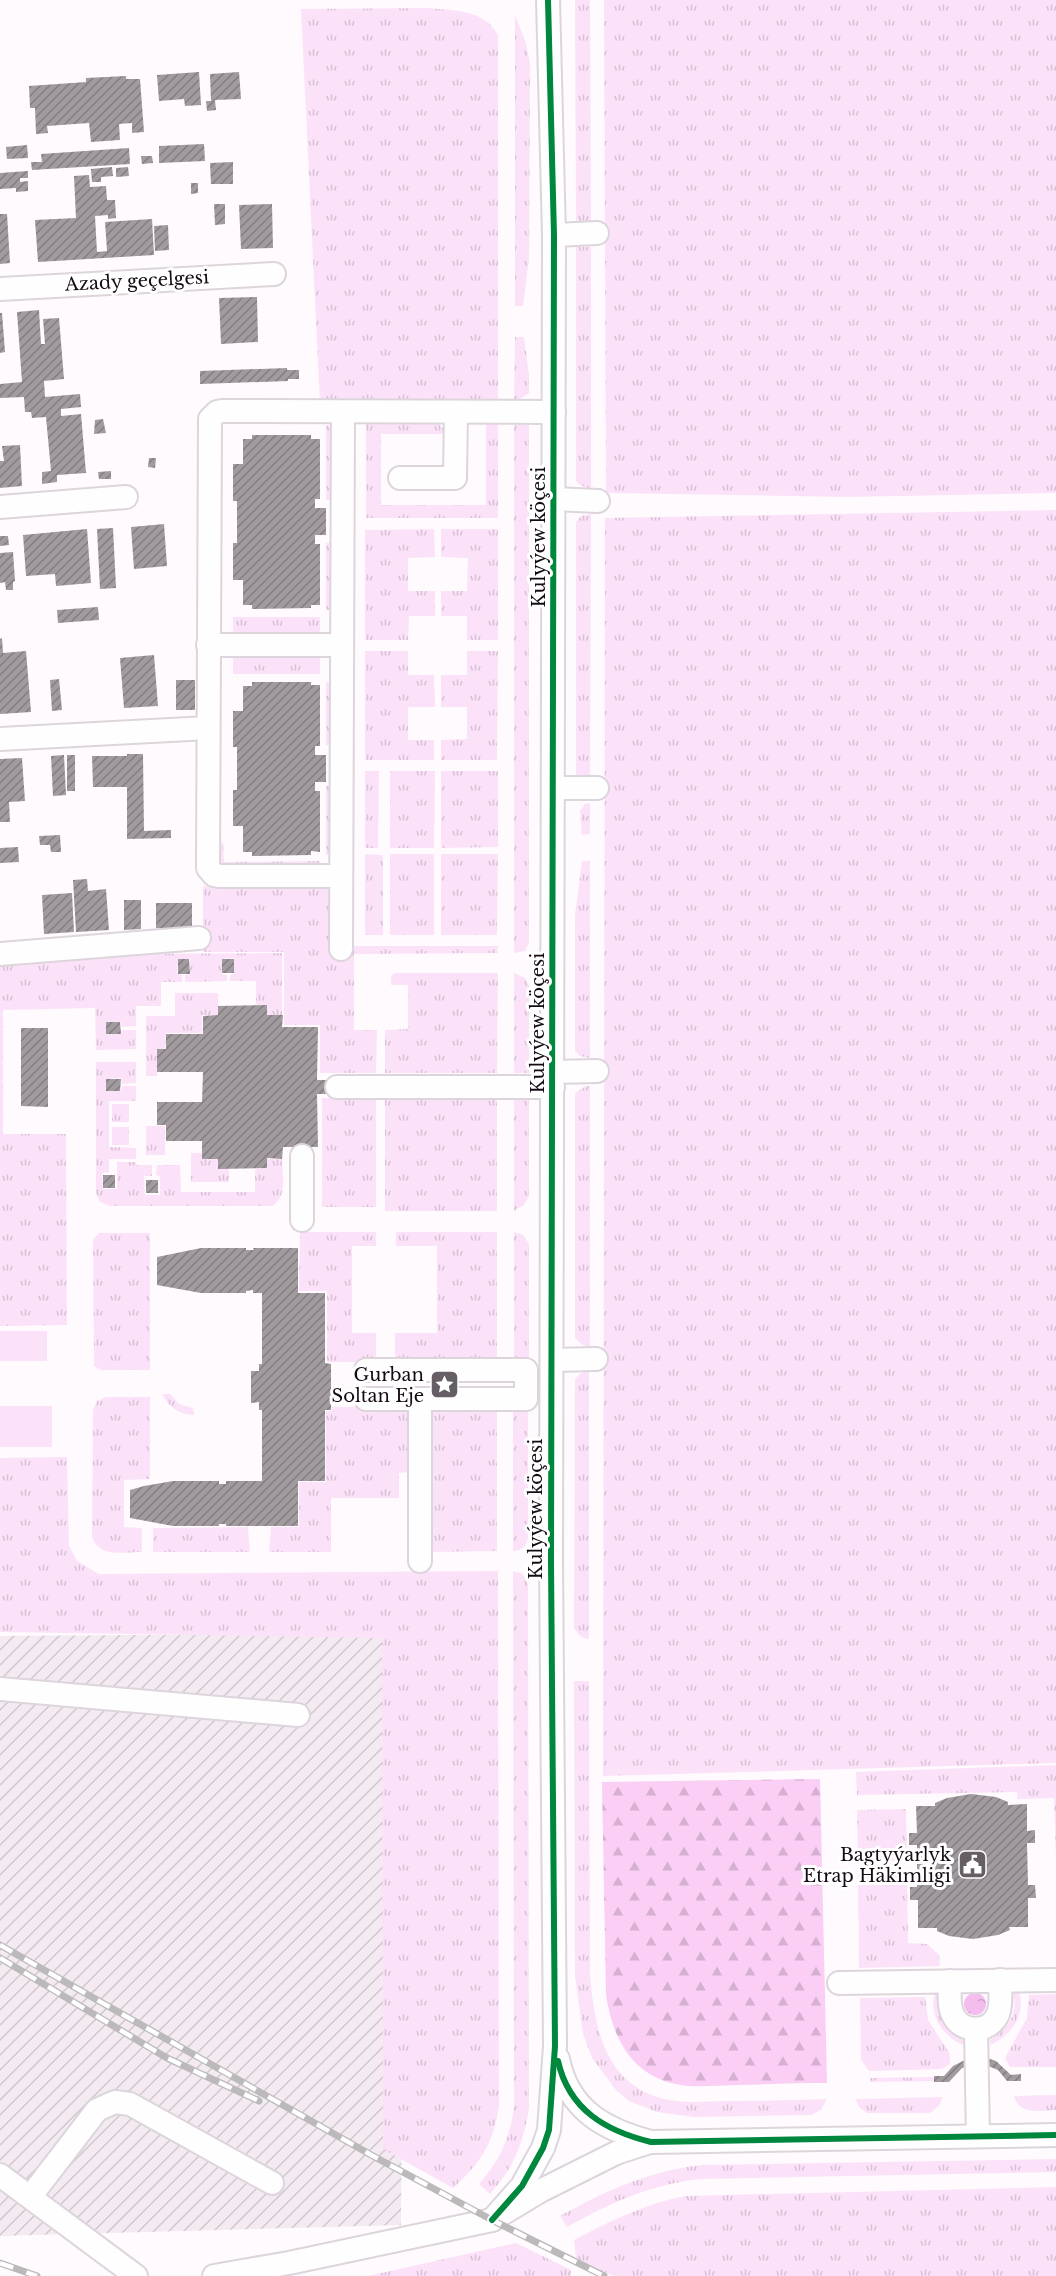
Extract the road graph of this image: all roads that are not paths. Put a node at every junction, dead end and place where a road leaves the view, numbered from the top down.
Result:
1 (548, 0) edge
2 (597, 233) dead end
3 (554, 235) junction
4 (274, 274) dead end
5 (0, 289) edge
6 (344, 411) junction
7 (456, 412) junction
8 (554, 412) junction
9 (400, 478) dead end
10 (126, 497) dead end
11 (554, 499) junction
12 (598, 501) dead end
13 (0, 507) edge
14 (208, 645) junction
15 (342, 645) junction
16 (208, 728) junction
17 (0, 739) edge
18 (554, 788) junction
19 (597, 788) dead end
20 (341, 876) junction
21 (199, 938) dead end
22 (341, 949) dead end
23 (0, 954) edge
24 (597, 1071) dead end
25 (552, 1079) junction
26 (338, 1088) dead end
27 (302, 1156) dead end
28 (302, 1220) dead end
29 (596, 1359) dead end
30 (552, 1360) junction
31 (366, 1370) dead end
32 (526, 1384) junction
33 (552, 1384) junction
34 (366, 1399) dead end
35 (420, 1399) junction
36 (420, 1561) dead end
37 (0, 1689) edge
38 (298, 1715) dead end
39 (1000, 1980) junction
40 (1056, 1980) edge
41 (950, 1982) junction
42 (839, 1983) dead end
43 (976, 2029) junction
44 (555, 2046) junction
45 (1056, 2135) edge
46 (978, 2136) junction
47 (651, 2142) junction
48 (0, 2175) edge
49 (272, 2183) dead end
50 (30, 2197) junction
51 (492, 2220) junction
52 (136, 2276) edge
53 (214, 2276) edge

1 - 3 street, Kulyýew köçesi
2 - 3 street
3 - 8 street, Kulyýew köçesi
4 - 5 street, Azady geçelgesi
6 - 7 street
6 - 14 street
6 - 15 street
7 - 8 street
7 - 9 street
8 - 11 street, Kulyýew köçesi
10 - 13 street
11 - 12 street
11 - 18 street, Kulyýew köçesi
14 - 15 street
14 - 16 street
15 - 20 street
16 - 17 street
16 - 20 street
18 - 19 street
18 - 25 street, Kulyýew köçesi
20 - 22 street
21 - 23 street
24 - 25 street
25 - 26 street
25 - 30 street, Kulyýew köçesi
27 - 28 street
29 - 30 street
30 - 33 street, Kulyýew köçesi
31 - 32 street
32 - 33 street
32 - 35 street
33 - 44 street, Kulyýew köçesi
34 - 35 street
35 - 36 street
37 - 38 street
39 - 40 street
39 - 41 street
39 - 43 street
41 - 42 street
41 - 43 street
43 - 46 street
44 - 47 street
44 - 51 street
45 - 46 street
46 - 47 street
47 - 51 street
48 - 50 street
49 - 50 street
50 - 52 street
51 - 53 street

